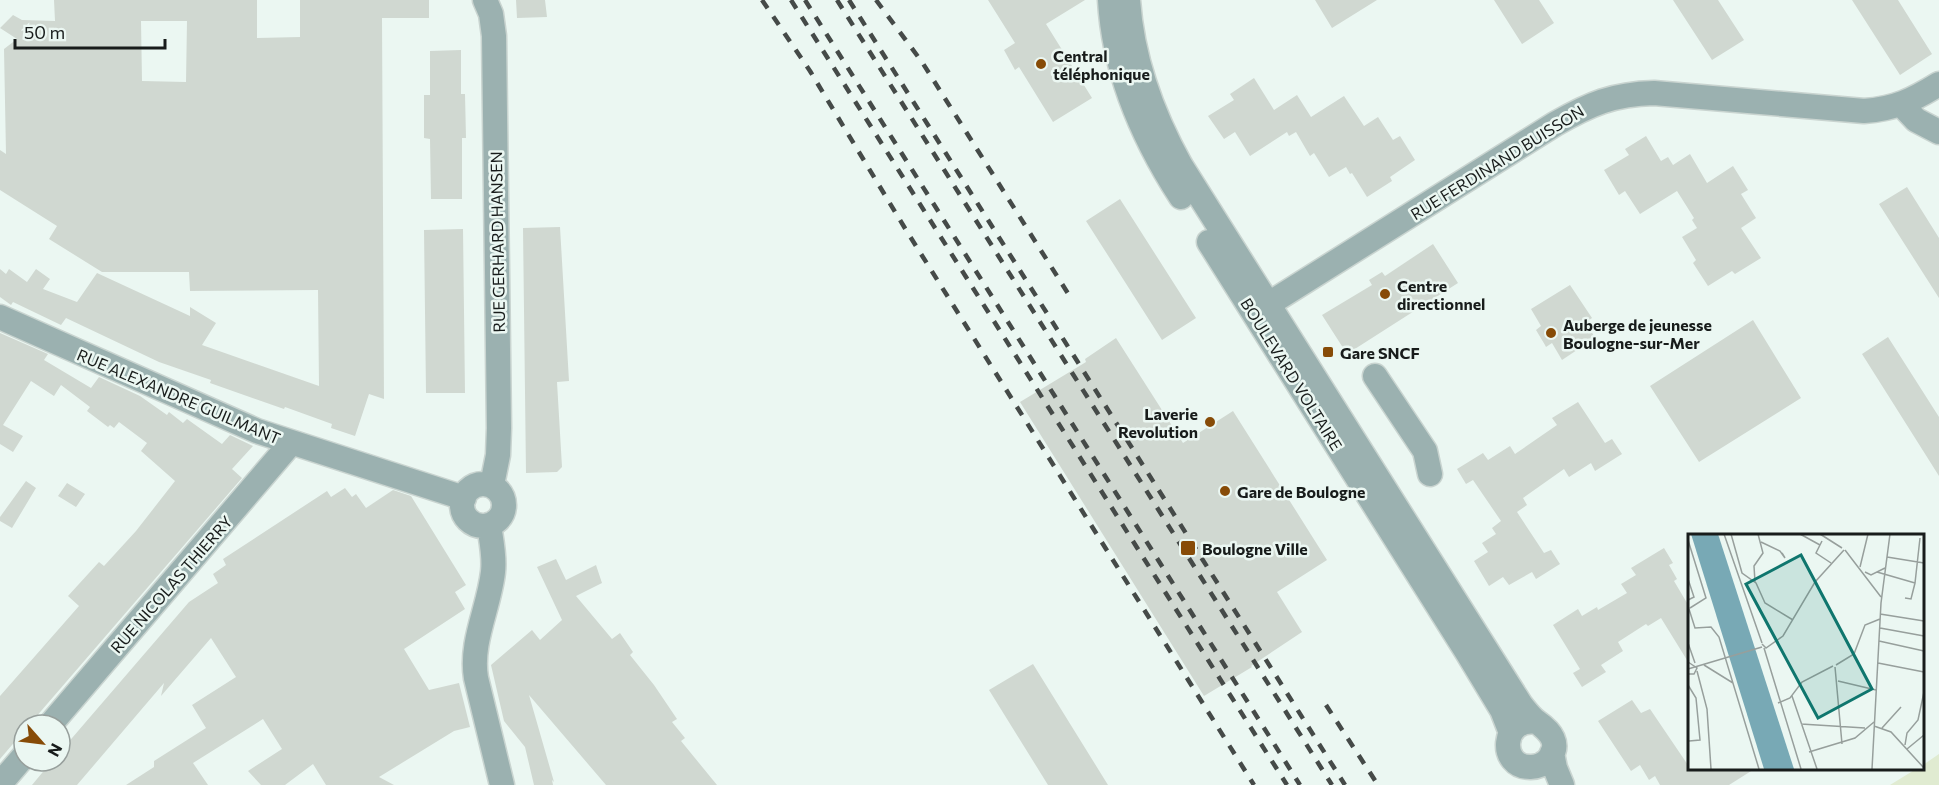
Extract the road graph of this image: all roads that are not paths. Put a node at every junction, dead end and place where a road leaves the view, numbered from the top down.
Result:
1 (485, 0) edge
2 (1110, 0) edge
3 (1128, 0) edge
4 (1939, 84) edge
5 (1902, 105) junction
6 (1939, 132) edge
7 (1262, 309) junction
8 (0, 317) edge
9 (1375, 376) dead end
10 (291, 443) junction
11 (1430, 474) dead end
12 (492, 485) junction
13 (464, 498) junction
14 (489, 525) junction
15 (60, 713) edge
16 (1537, 722) junction
17 (1511, 733) junction
18 (1552, 753) junction
19 (12, 770) edge
20 (1533, 776) edge
21 (0, 784) edge
22 (502, 785) edge
23 (1562, 785) edge

1 - 12 street, RUE GERHARD HANSEN
2 - 7 street, BOULEVARD VOLTAIRE
3 - 7 street, BOULEVARD VOLTAIRE
4 - 5 street, RUE FERDINAND BUISSON
5 - 6 street
5 - 7 street, RUE FERDINAND BUISSON
7 - 16 street, BOULEVARD VOLTAIRE
7 - 17 street, BOULEVARD VOLTAIRE
8 - 10 street, RUE ALEXANDRE GUILMANT
9 - 11 street
10 - 13 street, RUE ALEXANDRE GUILMANT
10 - 15 street, RUE NICOLAS THIERRY
12 - 13 street
12 - 14 street
13 - 14 street
14 - 22 street
16 - 17 street
16 - 18 street, BOULEVARD VOLTAIRE
17 - 20 street, BOULEVARD VOLTAIRE
18 - 20 street, BOULEVARD VOLTAIRE
18 - 23 street, BOULEVARD VOLTAIRE
19 - 21 street

